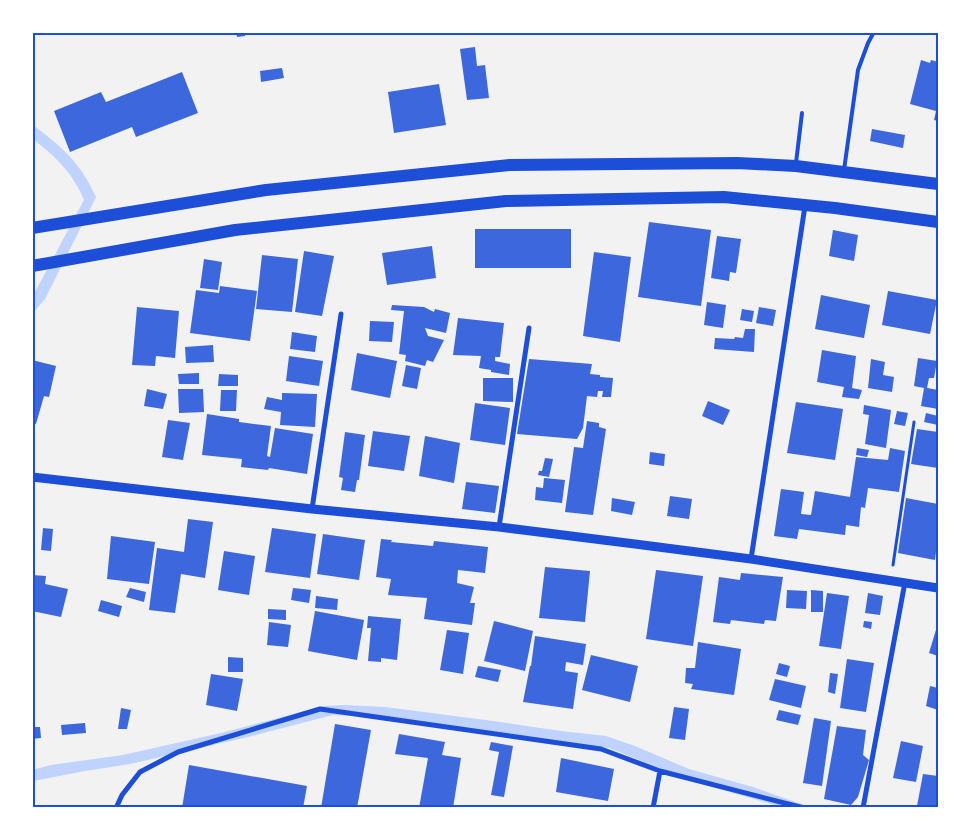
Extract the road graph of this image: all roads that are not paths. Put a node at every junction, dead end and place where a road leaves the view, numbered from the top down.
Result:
1 (874, 32) edge
2 (802, 113) dead end
3 (796, 166) junction
4 (844, 172) junction
5 (938, 184) edge
6 (806, 205) junction
7 (938, 222) edge
8 (32, 228) edge
9 (32, 266) edge
10 (342, 314) dead end
11 (529, 328) dead end
12 (32, 477) edge
13 (312, 509) junction
14 (499, 528) junction
15 (751, 559) junction
16 (905, 582) junction
17 (938, 588) edge
18 (660, 771) junction
19 (116, 808) edge
20 (653, 808) edge
21 (804, 808) edge
22 (863, 808) edge

1 - 4 lane
2 - 3 lane
3 - 4 main road
3 - 8 main road
4 - 5 main road
6 - 7 main road
6 - 9 main road
6 - 15 street
10 - 13 street
11 - 14 street
12 - 13 street
13 - 14 street
14 - 15 street
15 - 16 street
16 - 17 street
16 - 22 street
18 - 19 street
18 - 20 street
18 - 21 street

